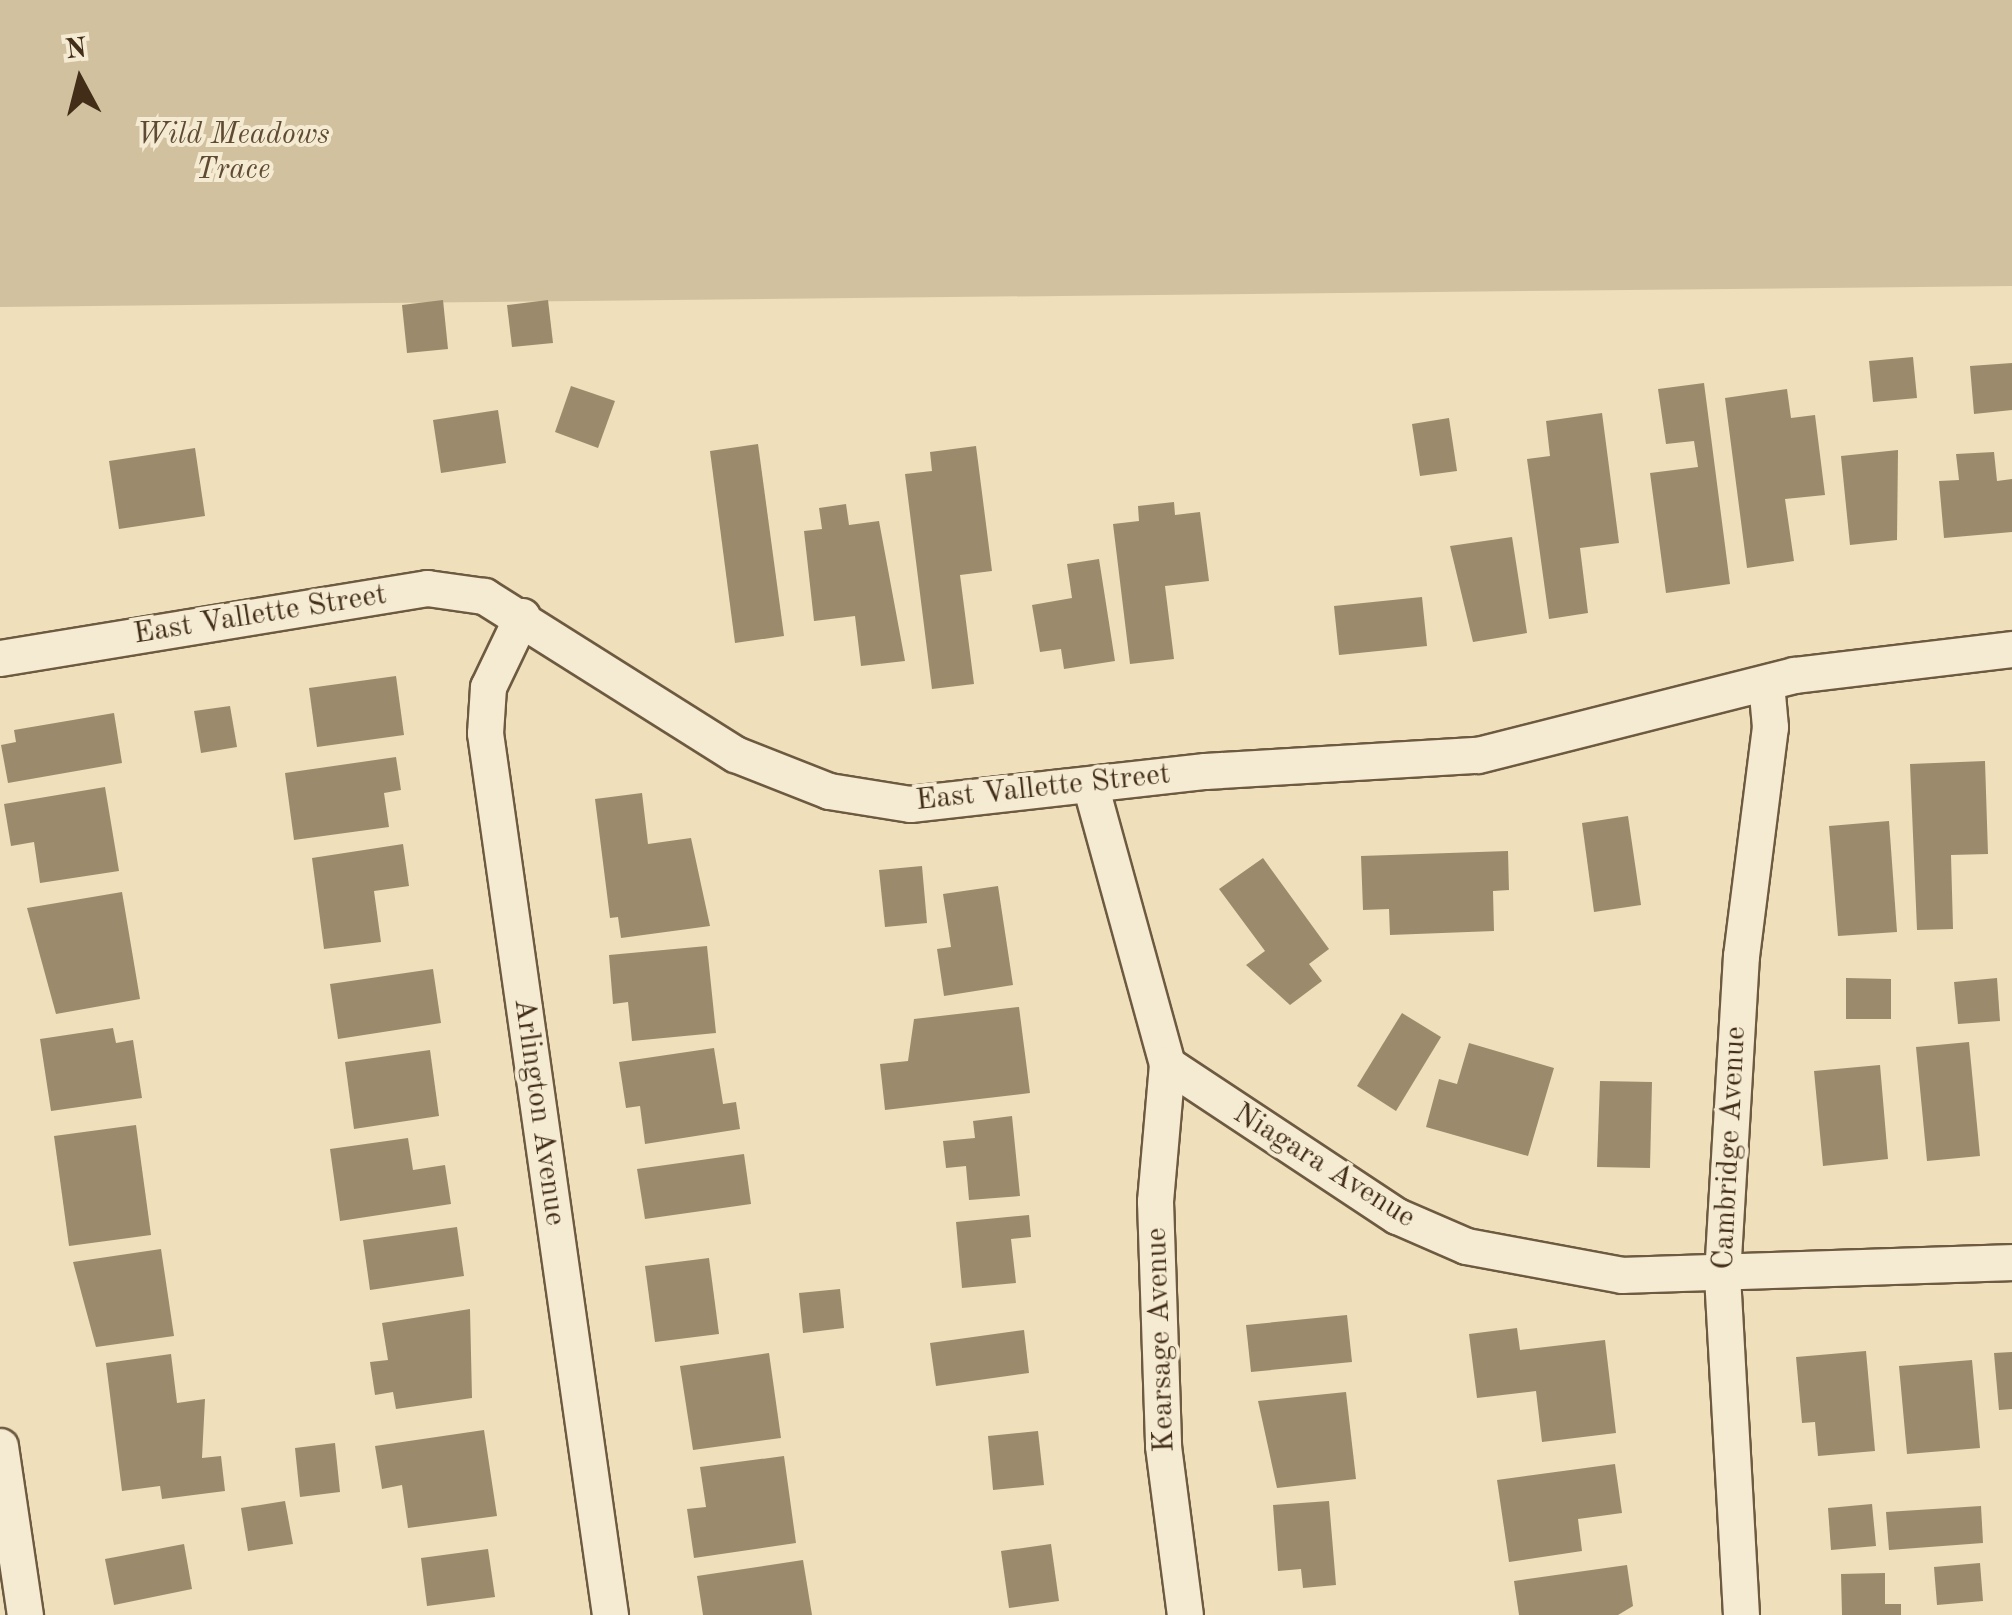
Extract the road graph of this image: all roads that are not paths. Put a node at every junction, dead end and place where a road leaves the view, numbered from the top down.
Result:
1 (522, 616) junction
2 (2012, 649) edge
3 (0, 658) edge
4 (1766, 683) junction
5 (1091, 788) junction
6 (1167, 1064) junction
7 (2012, 1262) edge
8 (1722, 1275) junction
9 (0, 1446) edge
10 (25, 1615) edge
11 (610, 1615) edge
12 (1185, 1615) edge
13 (1740, 1615) edge

1 - 3 street, East Vallette Street
1 - 5 street, East Vallette Street
1 - 11 street, Arlington Avenue
2 - 4 street, East Vallette Street
4 - 5 street, East Vallette Street
4 - 8 street, Cambridge Avenue
5 - 6 street
6 - 8 street, Niagara Avenue
6 - 12 street, Kearsage Avenue
7 - 8 street, Niagara Avenue
8 - 13 street, Cambridge Avenue
9 - 10 street

